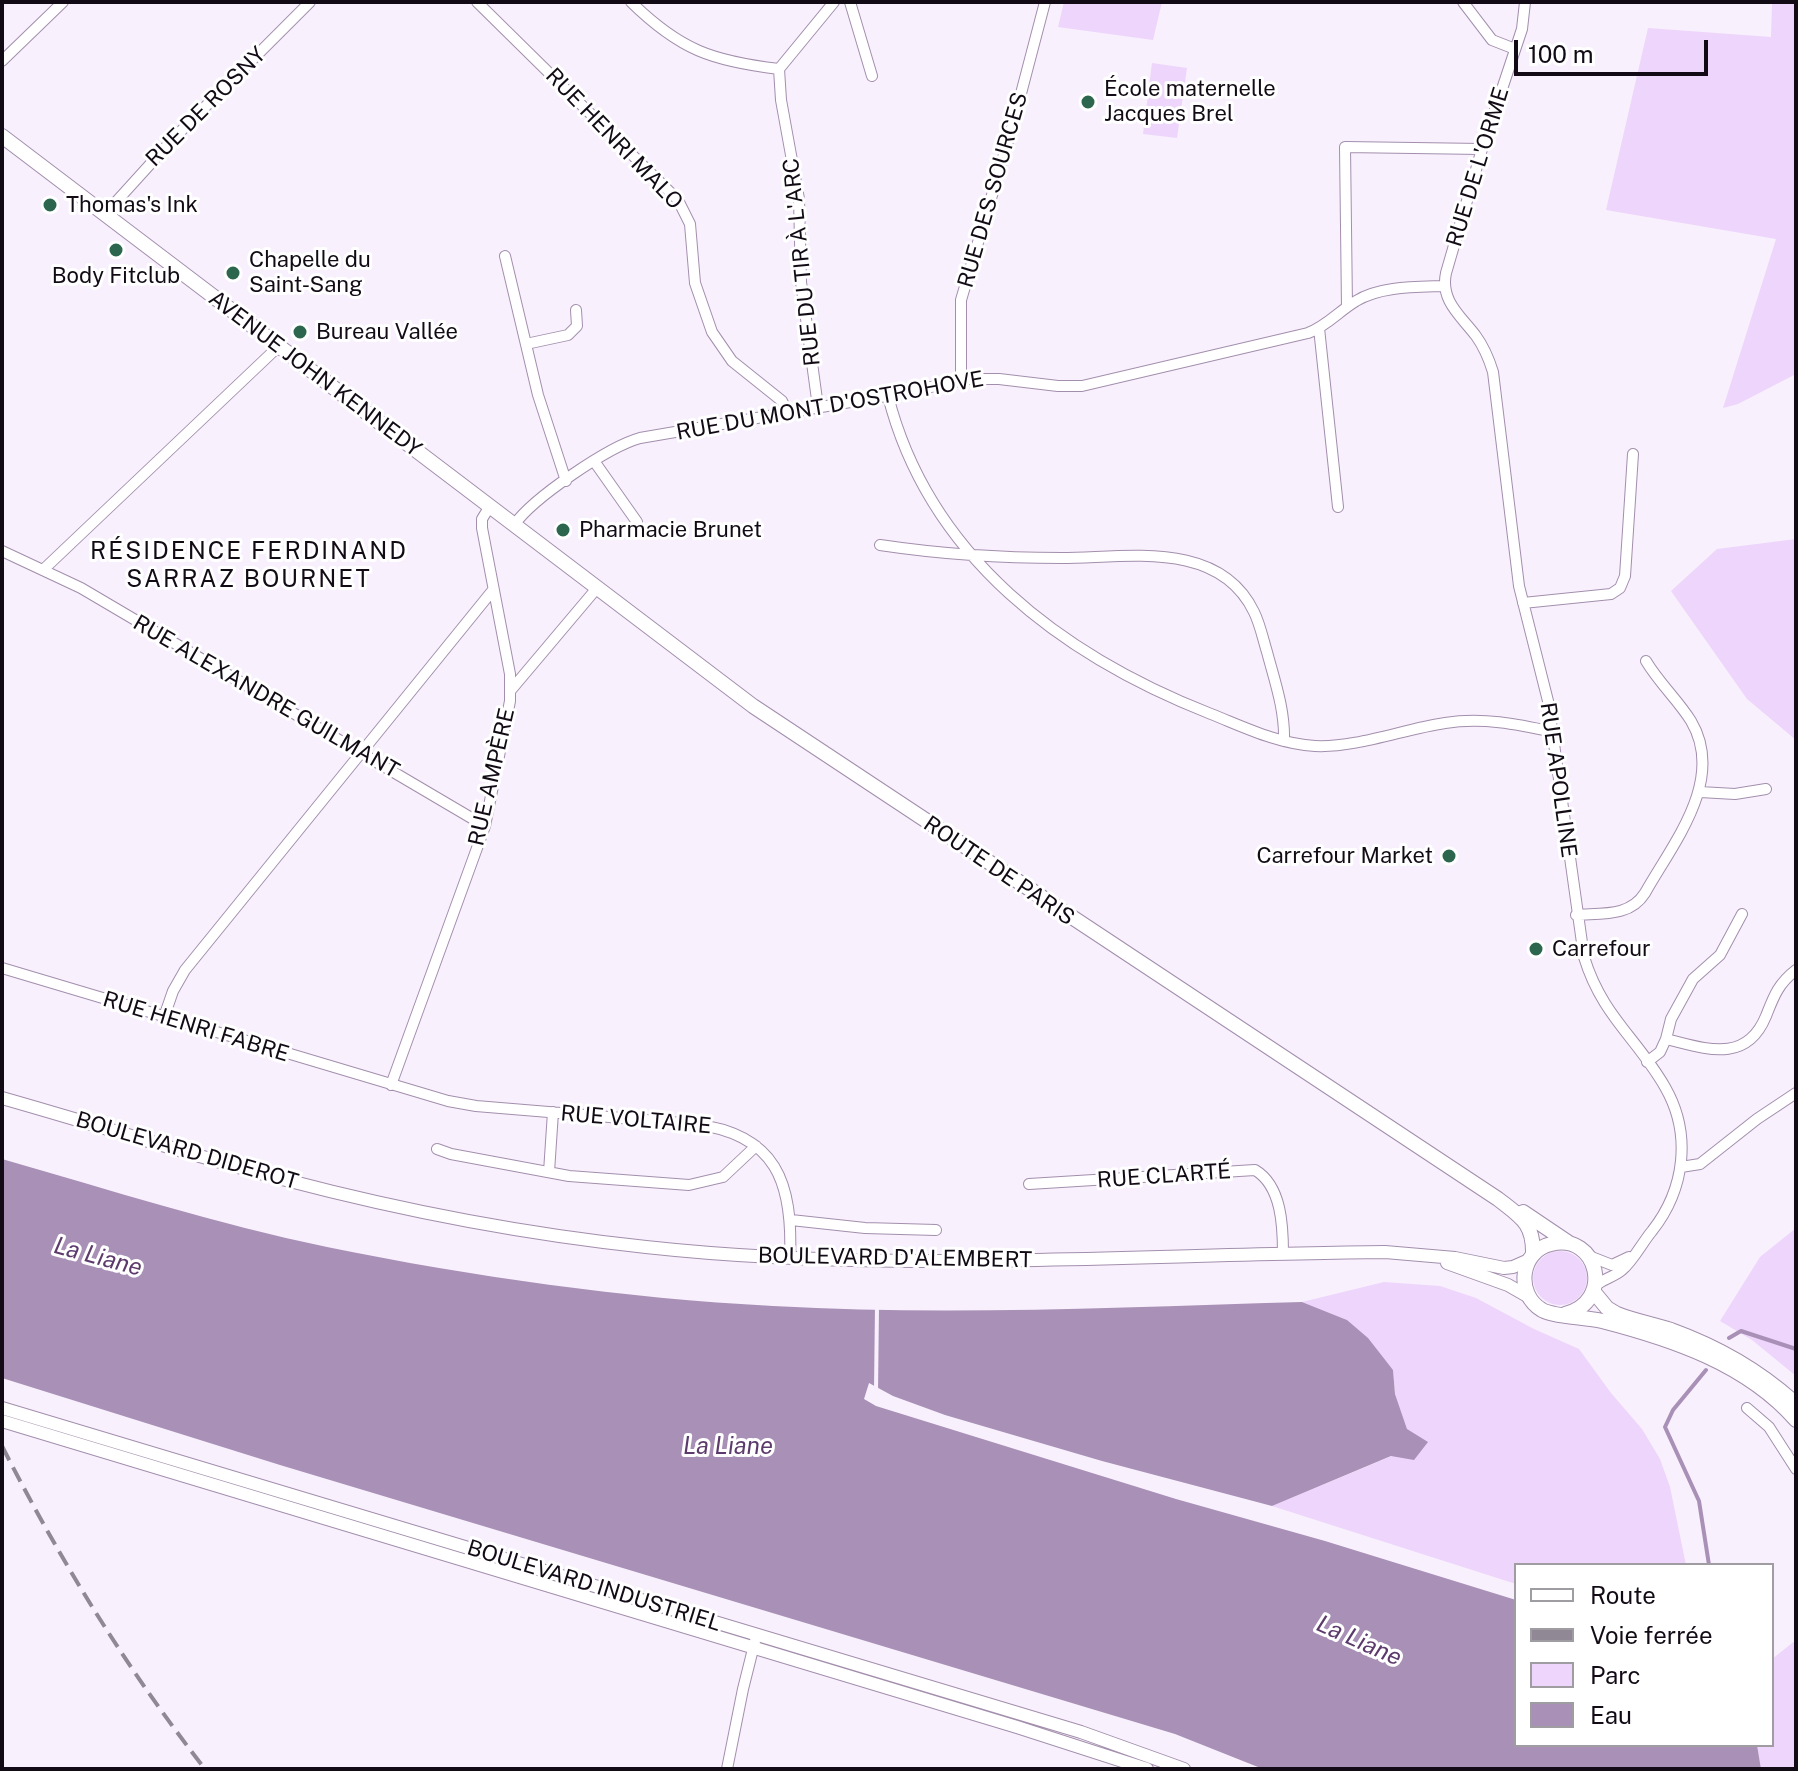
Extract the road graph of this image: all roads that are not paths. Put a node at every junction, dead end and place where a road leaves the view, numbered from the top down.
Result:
1 (63, 2) edge
2 (310, 2) edge
3 (477, 2) edge
4 (631, 2) edge
5 (834, 2) edge
6 (850, 2) edge
7 (1045, 2) edge
8 (1463, 2) edge
9 (1525, 2) edge
10 (1515, 49) junction
11 (2, 61) edge
12 (779, 69) junction
13 (872, 76) dead end
14 (2, 136) edge
15 (1482, 149) junction
16 (105, 214) junction
17 (505, 256) dead end
18 (1444, 286) junction
19 (1347, 307) junction
20 (576, 310) dead end
21 (1319, 328) junction
22 (526, 344) junction
23 (279, 346) junction
24 (961, 380) junction
25 (888, 396) junction
26 (818, 407) junction
27 (787, 412) junction
28 (1633, 454) dead end
29 (594, 461) junction
30 (566, 481) junction
31 (490, 506) junction
32 (1338, 507) dead end
33 (637, 522) dead end
34 (514, 525) junction
35 (880, 545) dead end
36 (2, 551) edge
37 (972, 554) junction
38 (44, 569) junction
39 (597, 588) junction
40 (493, 590) junction
41 (1523, 603) junction
42 (1646, 661) dead end
43 (511, 691) junction
44 (1553, 732) junction
45 (1284, 741) junction
46 (361, 752) junction
47 (1766, 789) dead end
48 (1700, 792) junction
49 (485, 826) junction
50 (1742, 914) dead end
51 (1576, 915) junction
52 (2, 968) edge
53 (1796, 970) edge
54 (164, 1017) junction
55 (1666, 1039) junction
56 (1647, 1062) junction
57 (391, 1085) junction
58 (1796, 1093) edge
59 (2, 1098) edge
60 (553, 1112) junction
61 (756, 1146) junction
62 (437, 1149) dead end
63 (1681, 1167) junction
64 (549, 1172) junction
65 (1029, 1184) dead end
66 (1498, 1199) junction
67 (372, 1201) joint
68 (791, 1220) junction
69 (936, 1230) dead end
70 (1570, 1244) junction
71 (1636, 1251) junction
72 (1283, 1254) junction
73 (1421, 1255) junction
74 (1587, 1255) junction
75 (1531, 1257) junction
76 (790, 1258) junction
77 (1594, 1288) junction
78 (1529, 1297) junction
79 (1565, 1314) junction
80 (1796, 1404) edge
81 (2, 1408) edge
82 (1747, 1408) dead end
83 (1796, 1420) edge
84 (2, 1421) edge
85 (1796, 1469) edge
86 (755, 1642) junction
87 (727, 1769) edge
88 (1147, 1769) edge
89 (1184, 1769) edge

1 - 11 street
2 - 16 street, RUE DE ROSNY
3 - 27 street, RUE HENRI MALO
4 - 12 street
5 - 12 street
6 - 13 street
7 - 24 street, RUE DES SOURCES
8 - 10 street
9 - 10 street, RUE DE L'ORME
10 - 15 street, RUE DE L'ORME
12 - 26 street, RUE DU TIR À L'ARC
14 - 16 main road, AVENUE JOHN KENNEDY
15 - 18 street, RUE DE L'ORME
15 - 19 street
16 - 23 main road, AVENUE JOHN KENNEDY
17 - 22 street
18 - 19 street, RUE DU MONT D'OSTROHOVE
18 - 41 street, RUE APOLLINE
19 - 21 street, RUE DU MONT D'OSTROHOVE
20 - 22 street
21 - 24 street, RUE DU MONT D'OSTROHOVE
21 - 32 street
22 - 30 street
23 - 31 main road, AVENUE JOHN KENNEDY
23 - 38 street
24 - 25 street, RUE DU MONT D'OSTROHOVE
25 - 26 street, RUE DU MONT D'OSTROHOVE
25 - 37 street
26 - 27 street, RUE DU MONT D'OSTROHOVE
27 - 29 street, RUE DU MONT D'OSTROHOVE
28 - 41 street
29 - 30 street, RUE DU MONT D'OSTROHOVE
29 - 33 street
30 - 34 street, RUE DU MONT D'OSTROHOVE
31 - 34 main road, AVENUE JOHN KENNEDY
31 - 40 street, RUE AMPÈRE
34 - 39 main road, ROUTE DE PARIS
35 - 37 street
36 - 38 street, RUE ALEXANDRE GUILMANT
37 - 45 street
37 - 45 street
38 - 46 street, RUE ALEXANDRE GUILMANT
39 - 43 street
39 - 66 main road, ROUTE DE PARIS
40 - 43 street, RUE AMPÈRE
40 - 46 street
41 - 44 street, RUE APOLLINE
42 - 48 street
43 - 49 street, RUE AMPÈRE
44 - 45 street
44 - 51 street, RUE APOLLINE
46 - 49 street, RUE ALEXANDRE GUILMANT
46 - 54 street
47 - 48 street
48 - 51 street
49 - 57 street, RUE AMPÈRE
50 - 55 street
51 - 56 street, RUE APOLLINE
52 - 54 street, RUE HENRI FABRE
53 - 55 street
54 - 57 street, RUE HENRI FABRE
55 - 56 street
56 - 63 street, RUE APOLLINE
57 - 60 street, RUE VOLTAIRE
58 - 63 street
59 - 67 street, BOULEVARD DIDEROT
60 - 61 street, RUE VOLTAIRE
60 - 64 street
61 - 64 street
61 - 68 street, RUE VOLTAIRE
62 - 64 street
63 - 71 street, RUE APOLLINE
65 - 72 street, RUE CLARTÉ
66 - 70 main road, ROUTE DE PARIS
66 - 75 main road, ROUTE DE PARIS
67 - 76 street, BOULEVARD D'ALEMBERT
68 - 69 street
68 - 76 street, RUE VOLTAIRE
70 - 74 main road
70 - 75 main road
71 - 74 street
71 - 77 street, RUE APOLLINE
72 - 73 street, BOULEVARD D'ALEMBERT
72 - 76 street, BOULEVARD D'ALEMBERT
73 - 75 street, BOULEVARD D'ALEMBERT
73 - 78 street, BOULEVARD D'ALEMBERT
74 - 77 main road
75 - 78 main road
77 - 79 main road
77 - 80 main road
78 - 79 main road
79 - 83 main road
81 - 86 street, BOULEVARD INDUSTRIEL
82 - 85 street
84 - 86 street, BOULEVARD INDUSTRIEL
86 - 87 street
86 - 88 street, BOULEVARD INDUSTRIEL
86 - 89 street, BOULEVARD INDUSTRIEL

